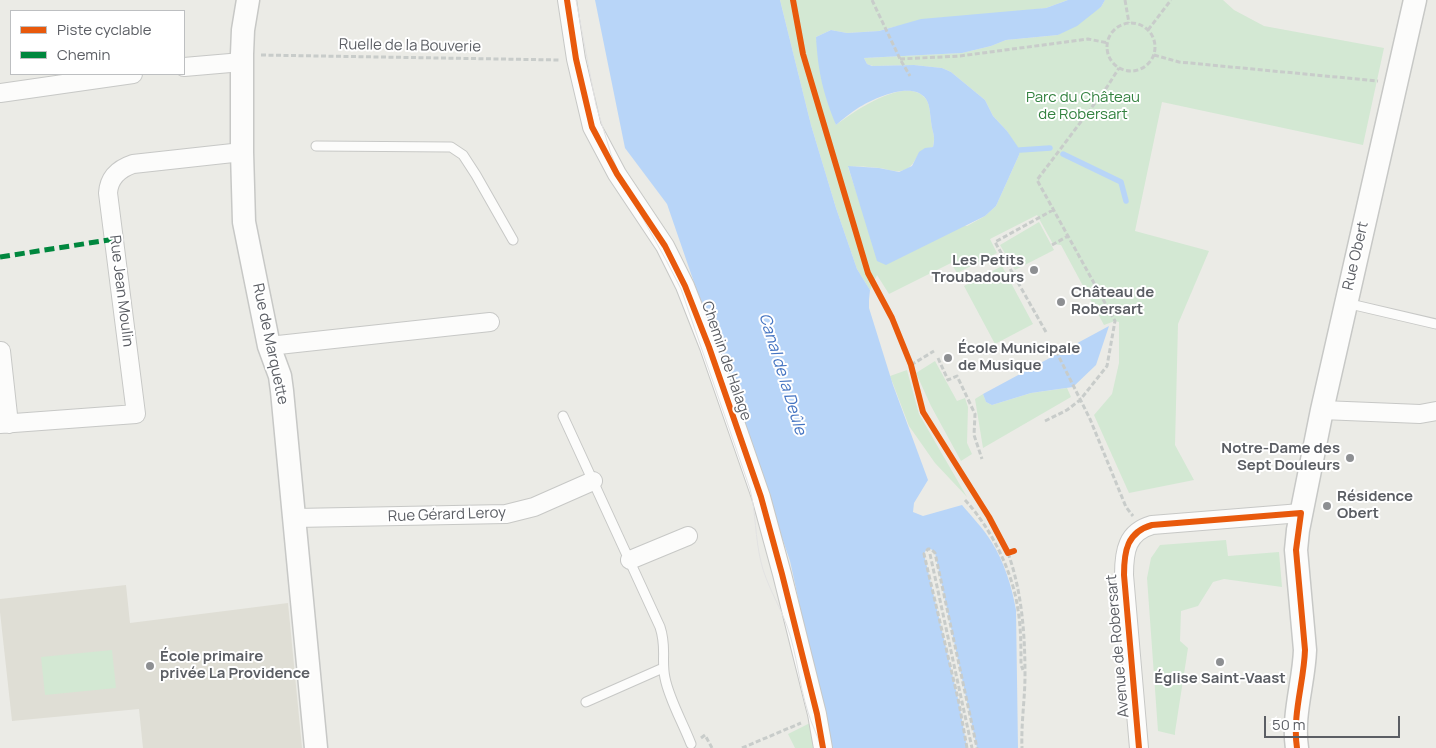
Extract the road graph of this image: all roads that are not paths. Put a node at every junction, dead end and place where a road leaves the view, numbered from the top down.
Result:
1 (248, 0) edge
2 (567, 0) edge
3 (1415, 0) edge
4 (242, 58) junction
5 (185, 67) edge
6 (126, 75) edge
7 (0, 93) edge
8 (316, 146) dead end
9 (242, 152) junction
10 (513, 240) dead end
11 (1346, 302) junction
12 (490, 322) dead end
13 (1436, 324) edge
14 (269, 346) junction
15 (1, 351) edge
16 (1322, 410) junction
17 (1436, 411) edge
18 (563, 416) dead end
19 (4, 424) edge
20 (593, 481) junction
21 (1301, 513) junction
22 (295, 518) junction
23 (688, 536) dead end
24 (630, 560) junction
25 (664, 668) junction
26 (586, 702) dead end
27 (691, 744) dead end
28 (316, 748) edge
29 (823, 748) edge
30 (1140, 748) edge
31 (1297, 748) edge

1 - 4 street, Rue de Marquette
2 - 29 street, Chemin de Halage
3 - 11 street, Rue Obert
4 - 5 street
4 - 9 street, Rue de Marquette
6 - 7 street
8 - 10 lane
9 - 14 street, Rue de Marquette
9 - 19 street, Rue Jean Moulin
11 - 13 lane
11 - 16 street, Rue Obert
12 - 14 street
14 - 22 street, Rue de Marquette
15 - 19 street, Rue Jean Moulin
16 - 17 street
16 - 21 street, Rue Obert
18 - 20 lane
20 - 22 street, Rue Gérard Leroy
20 - 24 lane
21 - 30 street, Avenue de Robersart
21 - 31 street, Rue Obert
22 - 28 street, Rue de Marquette
23 - 24 street
24 - 25 lane
25 - 26 lane
25 - 27 lane

